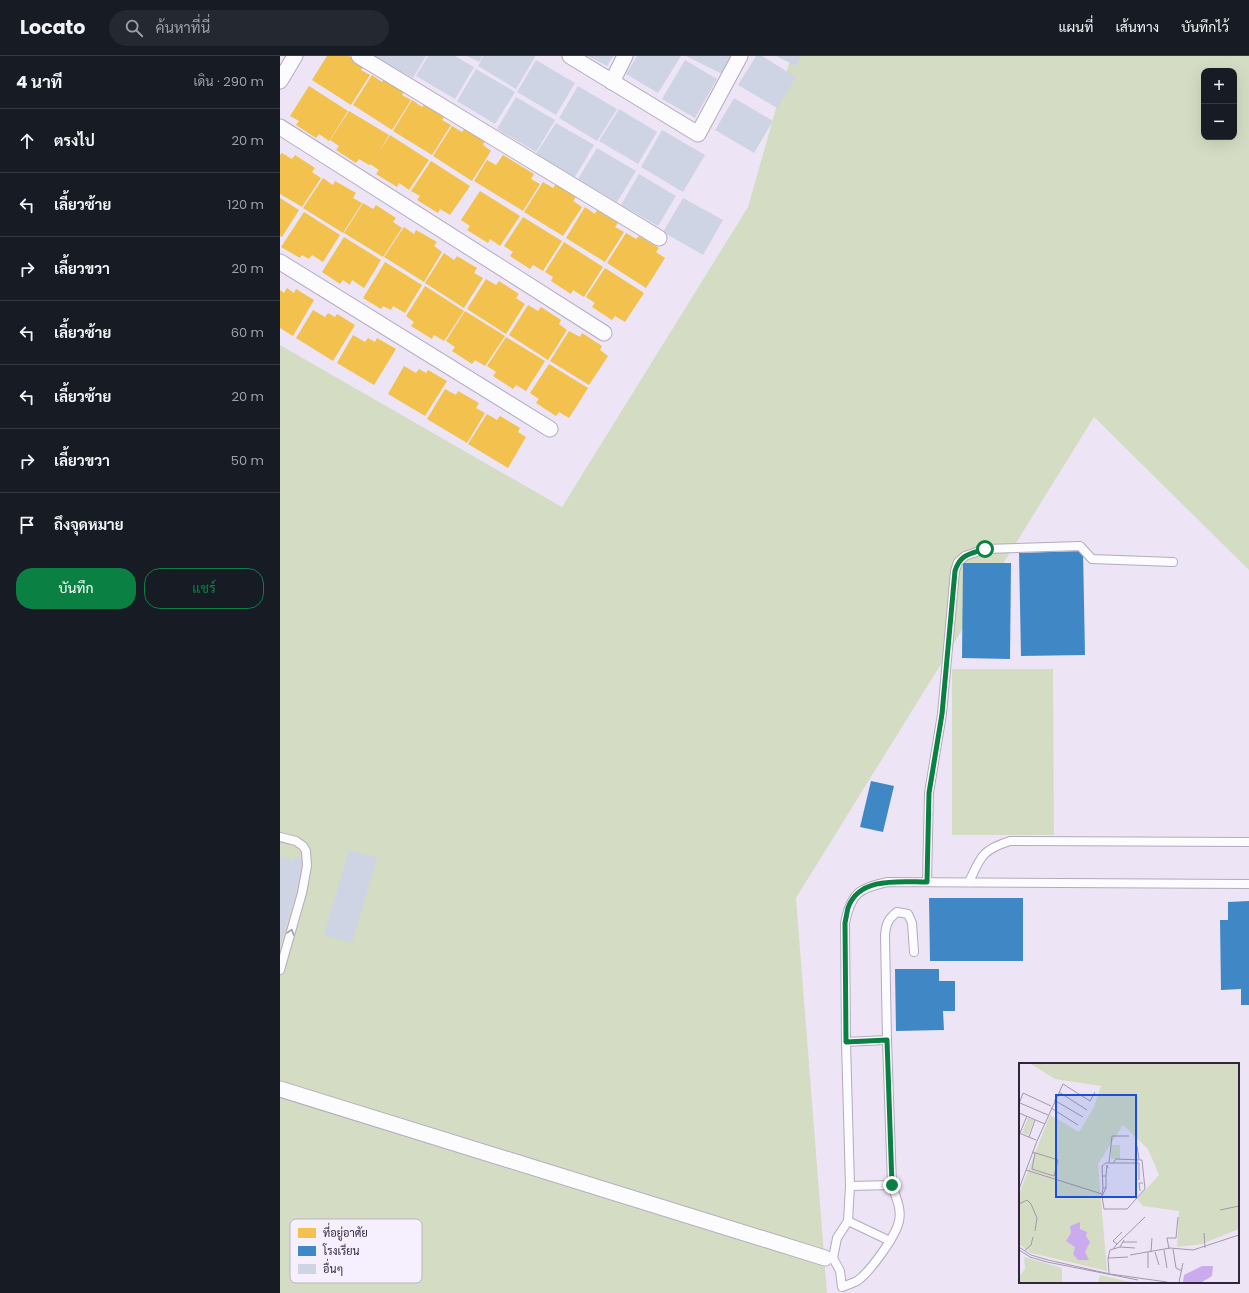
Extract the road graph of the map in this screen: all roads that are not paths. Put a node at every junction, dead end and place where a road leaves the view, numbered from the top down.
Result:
1 (295, 56) edge
2 (359, 56) edge
3 (570, 56) edge
4 (626, 56) edge
5 (740, 56) edge
6 (280, 81) edge
7 (612, 82) junction
8 (280, 127) edge
9 (659, 238) dead end
10 (280, 262) edge
11 (604, 333) dead end
12 (550, 428) dead end
13 (1173, 562) dead end
14 (280, 837) edge
15 (1249, 842) edge
16 (927, 882) junction
17 (969, 882) junction
18 (1249, 884) edge
19 (914, 952) dead end
20 (280, 970) edge
21 (887, 1040) junction
22 (846, 1042) junction
23 (280, 1089) edge
24 (892, 1185) junction
25 (850, 1186) junction
26 (848, 1222) junction
27 (890, 1241) junction
28 (829, 1258) junction
29 (841, 1290) edge

1 - 6 street
2 - 9 street
3 - 7 street
4 - 7 street
5 - 7 street
8 - 11 street
10 - 12 street
13 - 16 lane
20 -> 14 lane
15 - 17 lane
16 - 17 lane
16 - 22 lane
17 - 18 lane
19 - 21 lane
21 - 22 lane
21 - 24 lane
22 - 25 lane
23 - 28 street
24 - 25 lane
24 - 27 lane
25 - 26 lane
26 - 27 lane
26 - 28 lane
27 - 29 lane
28 - 29 lane

